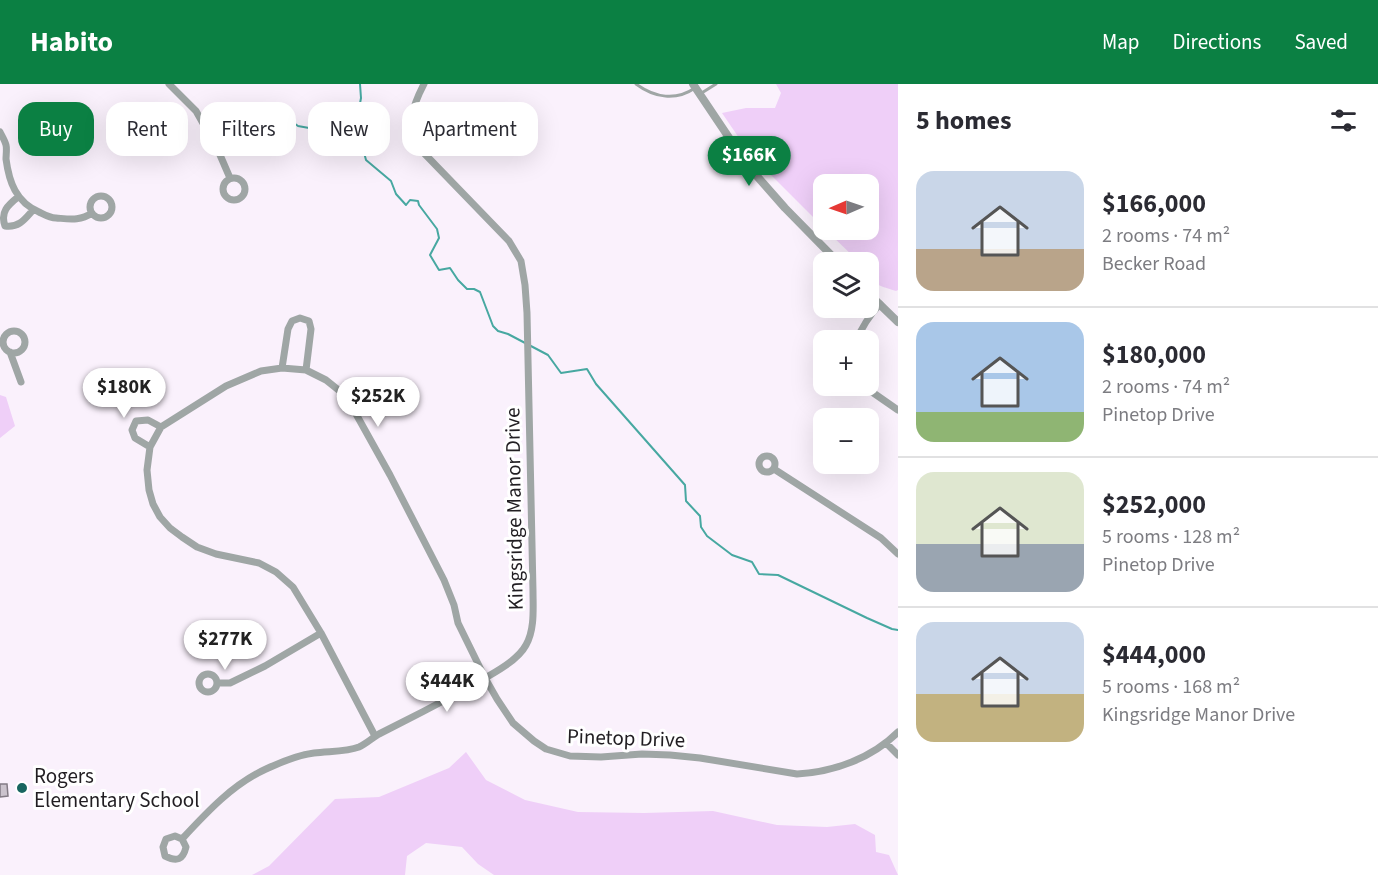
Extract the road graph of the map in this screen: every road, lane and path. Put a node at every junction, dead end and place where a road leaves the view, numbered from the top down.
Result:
1 (169, 84) edge
2 (424, 84) edge
3 (636, 84) edge
4 (716, 84) edge
5 (696, 89) edge
6 (0, 132) edge
7 (230, 178) dead end
8 (18, 197) junction
9 (33, 210) junction
10 (92, 213) dead end
11 (828, 252) edge
12 (880, 304) joint
13 (898, 322) edge
14 (861, 330) edge
15 (2, 341) edge
16 (10, 352) junction
17 (282, 368) junction
18 (306, 370) junction
19 (21, 382) dead end
20 (878, 396) edge
21 (898, 410) edge
22 (161, 427) junction
23 (150, 447) junction
24 (774, 470) dead end
25 (898, 554) edge
26 (321, 633) junction
27 (485, 678) junction
28 (217, 683) dead end
29 (898, 732) edge
30 (375, 736) junction
31 (886, 744) junction
32 (898, 755) edge
33 (182, 838) dead end

1 - 7 street
2 - 27 street, Kingsridge Manor Drive
3 - 5 lane
4 - 5 lane
5 - 11 street
6 - 8 street
8 - 9 street
8 - 9 street
9 - 10 street
12 - 13 street
12 - 14 street
15 - 16 street
15 - 16 street
16 - 19 street
17 - 18 street, Pinetop Drive
17 - 18 street
17 - 22 street, Pinetop Drive
18 - 27 street, Pinetop Drive
20 - 21 street
22 - 23 street, Pinetop Drive
22 - 23 street
23 - 26 street, Pinetop Drive
24 - 25 street
26 - 28 street
26 - 30 street, Pinetop Drive
27 - 30 street, Kingsridge Manor Drive
27 - 31 street, Pinetop Drive
29 - 31 street, Pinetop Drive
30 - 33 street, Kingsridge Manor Drive
31 - 32 street

